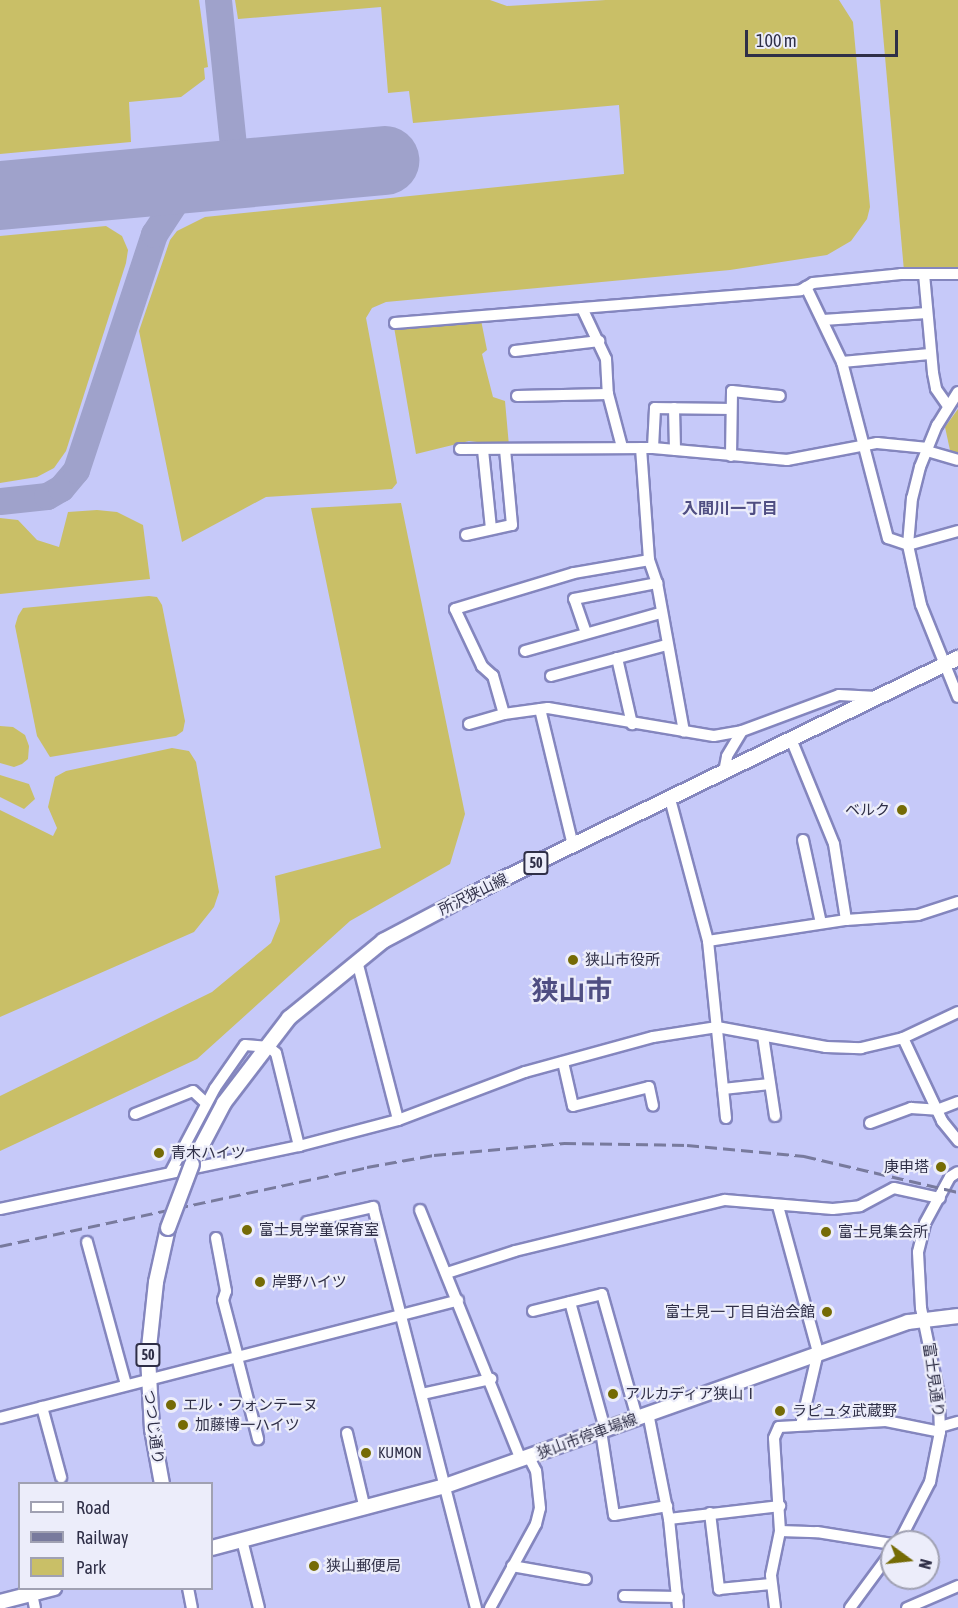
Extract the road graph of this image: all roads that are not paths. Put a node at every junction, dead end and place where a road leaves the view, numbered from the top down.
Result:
1 (924, 274) junction
2 (958, 274) edge
3 (806, 286) junction
4 (582, 308) junction
5 (927, 313) junction
6 (823, 320) junction
7 (395, 323) dead end
8 (599, 341) junction
9 (515, 351) dead end
10 (930, 354) junction
11 (842, 362) junction
12 (958, 392) edge
13 (608, 394) junction
14 (517, 396) dead end
15 (780, 396) dead end
16 (948, 406) junction
17 (674, 408) junction
18 (729, 409) junction
19 (864, 445) junction
20 (622, 447) junction
21 (647, 448) junction
22 (460, 449) dead end
23 (505, 449) junction
24 (927, 449) junction
25 (483, 450) junction
26 (675, 450) junction
27 (731, 456) junction
28 (958, 460) edge
29 (491, 529) junction
30 (958, 531) edge
31 (466, 535) dead end
32 (908, 545) junction
33 (649, 560) junction
34 (657, 583) junction
35 (660, 613) junction
36 (586, 633) junction
37 (667, 645) junction
38 (525, 651) dead end
39 (617, 658) junction
40 (958, 658) edge
41 (944, 664) junction
42 (551, 676) dead end
43 (877, 697) junction
44 (958, 698) edge
45 (540, 709) junction
46 (504, 714) junction
47 (469, 724) dead end
48 (632, 724) junction
49 (742, 731) junction
50 (684, 732) junction
51 (791, 739) junction
52 (724, 772) junction
53 (670, 799) junction
54 (803, 840) dead end
55 (573, 845) junction
56 (958, 902) edge
57 (846, 920) junction
58 (821, 923) junction
59 (708, 941) junction
60 (357, 961) junction
61 (958, 1012) edge
62 (717, 1027) junction
63 (763, 1036) junction
64 (903, 1038) junction
65 (269, 1047) junction
66 (563, 1062) junction
67 (770, 1084) junction
68 (723, 1089) junction
69 (958, 1102) edge
70 (206, 1103) junction
71 (653, 1106) dead end
72 (937, 1110) junction
73 (135, 1114) dead end
74 (774, 1116) dead end
75 (726, 1118) dead end
76 (398, 1120) junction
77 (870, 1123) dead end
78 (958, 1141) edge
79 (299, 1146) junction
80 (958, 1172) edge
81 (170, 1173) junction
82 (940, 1198) junction
83 (778, 1206) junction
84 (0, 1209) edge
85 (420, 1210) dead end
86 (307, 1222) dead end
87 (168, 1228) joint
88 (216, 1238) dead end
89 (87, 1242) dead end
90 (447, 1273) junction
91 (458, 1300) junction
92 (570, 1302) junction
93 (533, 1311) dead end
94 (402, 1314) junction
95 (958, 1316) edge
96 (924, 1318) junction
97 (819, 1353) junction
98 (238, 1357) junction
99 (491, 1379) junction
100 (148, 1380) junction
101 (126, 1386) junction
102 (422, 1394) junction
103 (42, 1407) junction
104 (643, 1416) junction
105 (0, 1418) edge
106 (958, 1422) edge
107 (801, 1425) junction
108 (603, 1430) junction
109 (940, 1430) junction
110 (347, 1432) dead end
111 (258, 1439) dead end
112 (525, 1458) junction
113 (61, 1477) dead end
114 (162, 1482) edge
115 (445, 1486) junction
116 (667, 1506) junction
117 (780, 1506) junction
118 (365, 1509) junction
119 (710, 1513) junction
120 (669, 1519) junction
121 (905, 1530) edge
122 (780, 1532) junction
123 (242, 1540) junction
124 (880, 1542) edge
125 (213, 1548) edge
126 (513, 1566) junction
127 (880, 1567) edge
128 (586, 1580) dead end
129 (771, 1584) junction
130 (958, 1586) edge
131 (51, 1590) edge
132 (188, 1590) edge
133 (624, 1596) dead end
134 (34, 1601) edge
135 (0, 1602) edge
136 (678, 1603) edge
137 (192, 1608) edge
138 (259, 1608) edge
139 (476, 1608) edge
140 (490, 1608) edge
141 (775, 1608) edge
142 (850, 1608) edge
143 (907, 1608) edge

1 - 2 street
1 - 3 street
1 - 5 street
3 - 4 street
3 - 6 street
4 - 7 street
4 - 8 street
5 - 6 street
5 - 10 street
6 - 11 street
8 - 9 street
8 - 13 street
10 - 11 street
10 - 16 street
11 - 19 street
12 - 16 street
13 - 14 street
13 - 20 street
15 - 18 street
16 - 24 street
17 - 18 street
17 - 21 street
17 - 26 street
18 - 27 street
19 - 24 street
19 - 27 street
19 - 32 street
20 - 21 street
20 - 23 street
21 - 26 street
21 - 33 street
22 - 25 street
23 - 25 street
23 - 29 street
24 - 28 street
24 - 32 street
25 - 29 street
26 - 27 street
29 - 31 street
30 - 32 street
32 - 41 street
33 - 34 street
33 - 46 street
34 - 35 street
34 - 36 street
35 - 36 street
35 - 37 street
36 - 38 street
37 - 39 street
37 - 50 street
39 - 42 street
39 - 48 street
40 - 41 main road, 所沢狭山線 / 50
41 - 43 main road, 所沢狭山線 / 50
41 - 44 street
43 - 49 street
43 - 51 main road, 所沢狭山線 / 50
45 - 46 street
45 - 48 street
45 - 55 street
46 - 47 street
48 - 50 street
49 - 50 street
49 - 52 street
51 - 52 main road, 所沢狭山線 / 50
51 - 57 street
52 - 53 main road, 所沢狭山線 / 50
53 - 55 main road, 所沢狭山線 / 50
53 - 59 street
54 - 58 street
55 - 60 main road, 所沢狭山線 / 50
56 - 57 street
57 - 58 street
58 - 59 street
59 - 62 street
60 - 65 main road, 所沢狭山線 / 50
60 - 76 street
61 - 64 street
62 - 63 street
62 - 66 street
62 - 68 street
63 - 64 street
63 - 67 street
64 - 72 street
65 - 70 street
65 - 79 street
65 - 87 main road, 所沢狭山線 / 50, bridge
66 - 71 street
66 - 76 street
67 - 68 street
67 - 74 street
68 - 75 street
69 - 72 street
70 - 73 street
70 - 81 street
72 - 77 street
72 - 78 street
76 - 79 street
79 - 81 street
80 - 82 street, 富士見通り
81 - 84 street
82 - 83 street
82 - 96 street, 富士見通り
83 - 90 street
83 - 97 street
85 - 90 street
86 - 94 street
87 - 100 main road, つつじ通り / 50
88 - 98 street
89 - 101 street
90 - 91 street
91 - 94 street
91 - 99 street
92 - 93 street
92 - 104 street
92 - 108 street
94 - 98 street
94 - 102 street
95 - 96 main road, 狭山市停車場線
96 - 97 main road, 狭山市停車場線
96 - 109 street, 富士見通り
97 - 104 main road, 狭山市停車場線
97 - 107 street
98 - 100 street
98 - 111 street
99 - 102 street
99 - 112 street
100 - 101 street
100 - 114 main road, つつじ通り / 50
101 - 103 street
102 - 115 street
103 - 105 street
103 - 113 street
104 - 108 main road, 狭山市停車場線
104 - 116 street
106 - 109 street
107 - 109 street
107 - 117 street
108 - 112 main road, 狭山市停車場線
108 - 116 street
109 - 121 street, 富士見通り
110 - 118 street
112 - 115 main road, 狭山市停車場線
112 - 126 street
115 - 118 main road, 狭山市停車場線
115 - 139 street
116 - 120 street
117 - 119 street
117 - 122 street
118 - 123 main road, 狭山市停車場線
119 - 120 street
119 - 129 street
120 - 136 street
122 - 124 street
122 - 129 street
123 - 125 main road, 狭山市停車場線
123 - 138 street
126 - 128 street
126 - 140 street
127 - 142 street
129 - 141 street
130 - 143 street
131 - 134 main road
132 - 137 street
133 - 136 street
134 - 135 main road

